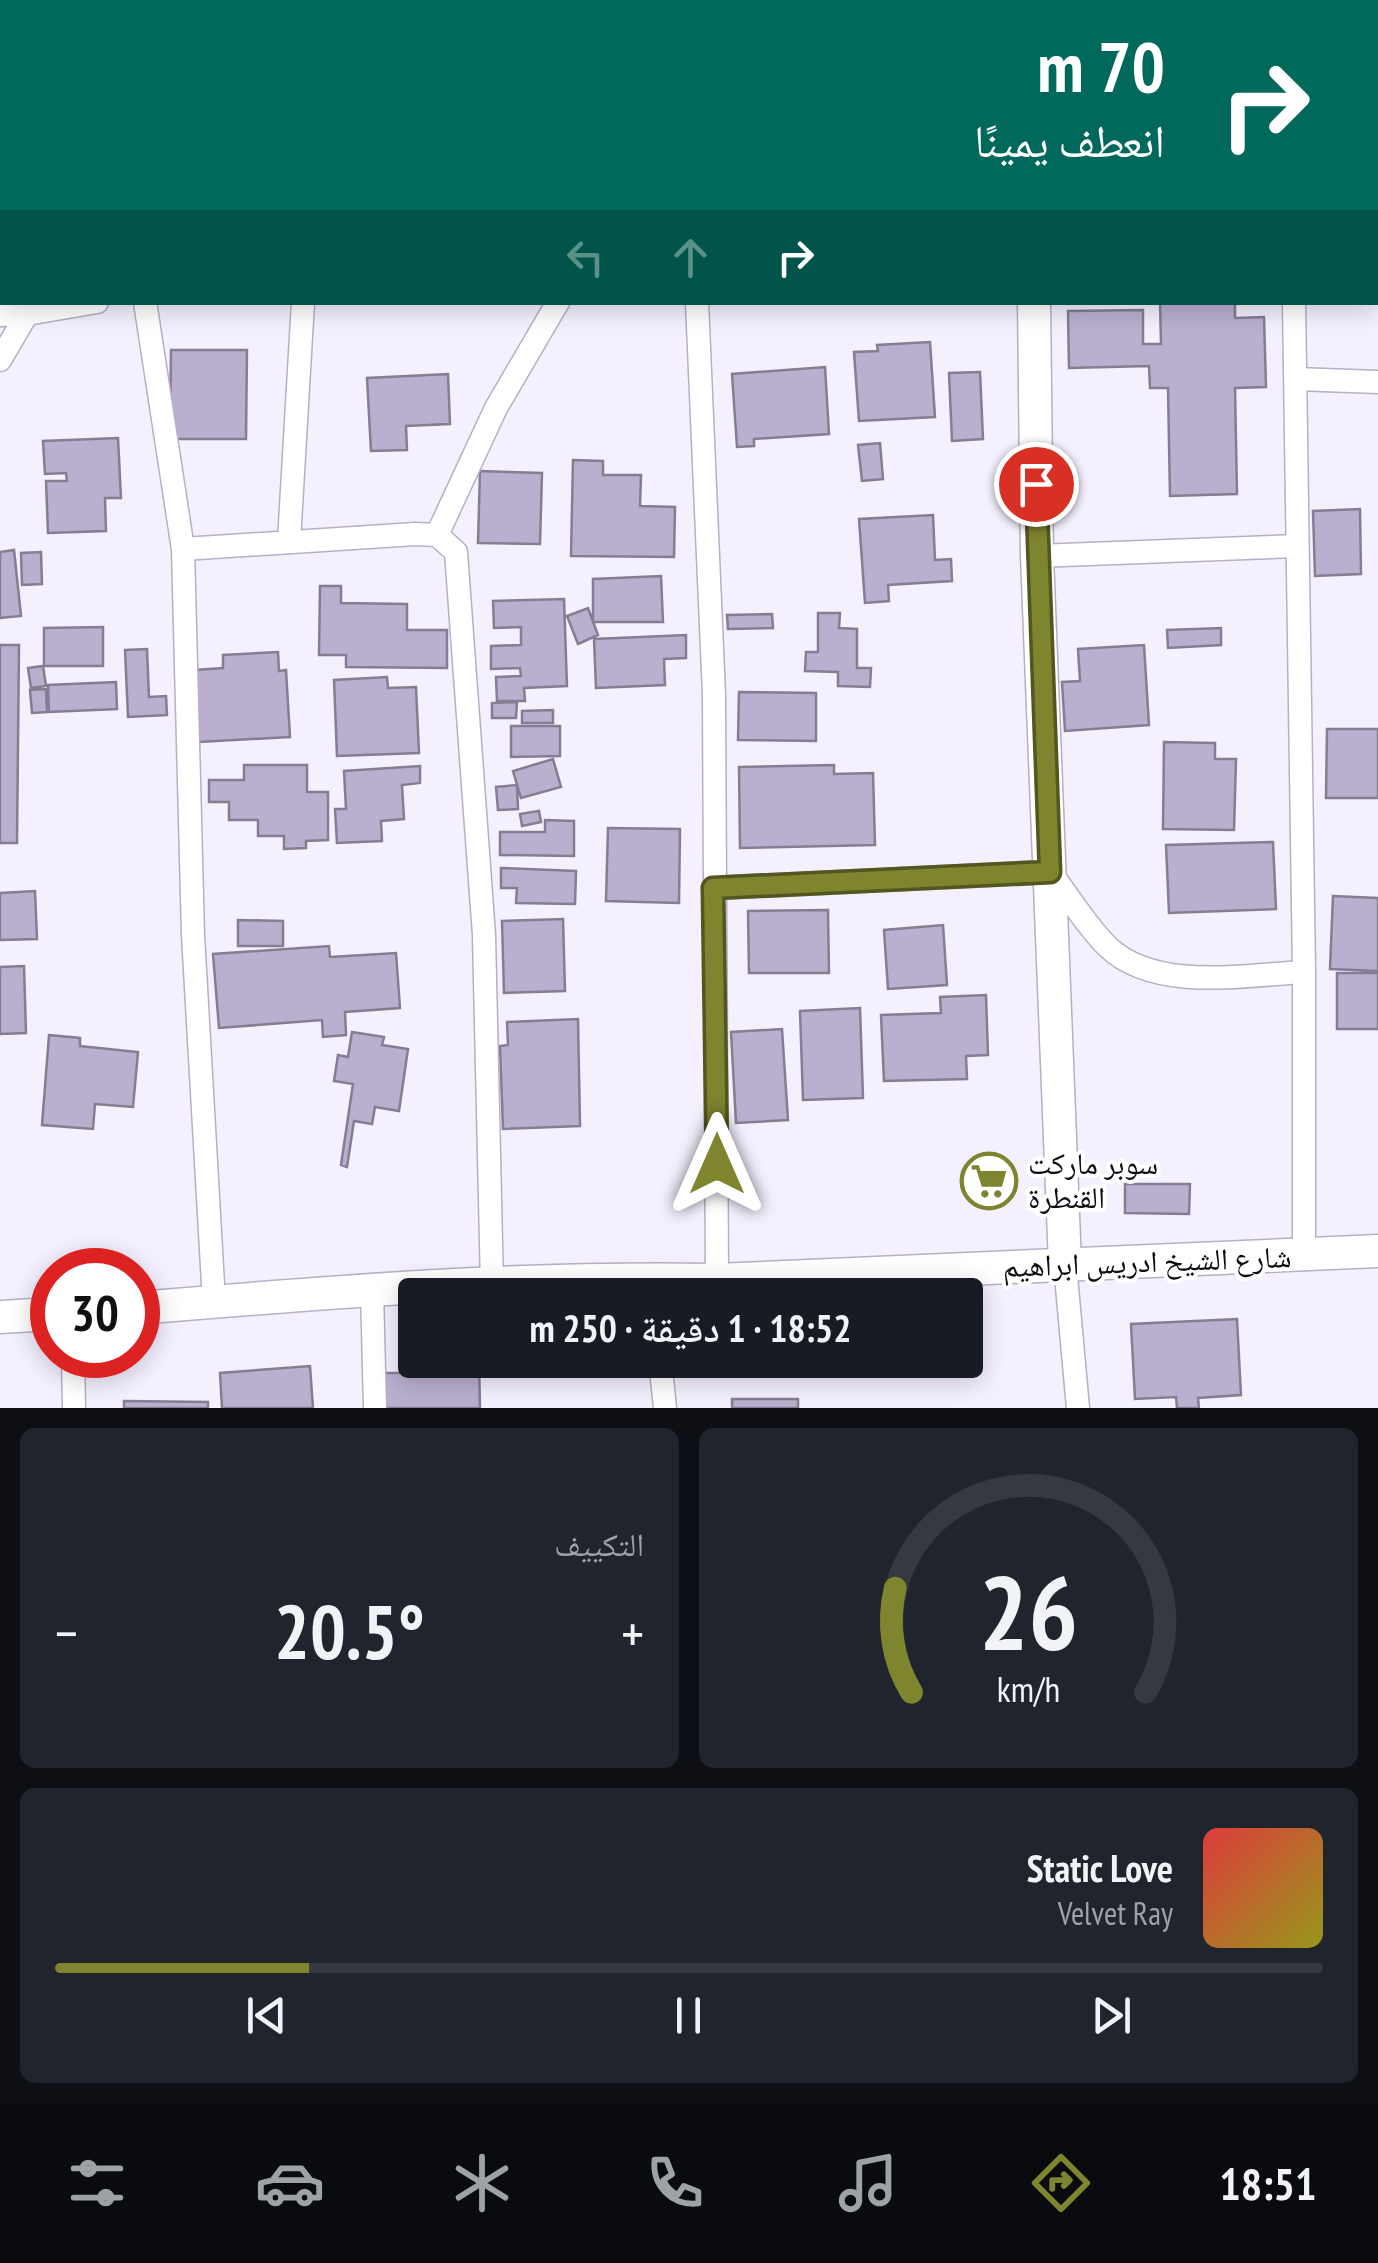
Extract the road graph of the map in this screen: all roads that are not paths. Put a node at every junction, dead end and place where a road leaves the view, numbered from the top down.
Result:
1 (62, 305) edge
2 (145, 305) edge
3 (303, 305) edge
4 (556, 305) edge
5 (697, 305) edge
6 (1034, 305) edge
7 (1294, 305) edge
8 (26, 308) edge
9 (0, 315) edge
10 (0, 360) edge
11 (1296, 380) junction
12 (1378, 382) edge
13 (437, 535) junction
14 (289, 541) junction
15 (1296, 546) junction
16 (183, 548) junction
17 (1038, 556) junction
18 (1050, 872) junction
19 (713, 888) junction
20 (1304, 972) junction
21 (1378, 1251) edge
22 (1304, 1255) junction
23 (1065, 1265) junction
24 (492, 1278) edge
25 (718, 1278) edge
26 (764, 1278) edge
27 (398, 1289) edge
28 (372, 1290) junction
29 (214, 1302) junction
30 (160, 1306) edge
31 (30, 1315) edge
32 (0, 1317) edge
33 (73, 1378) edge
34 (662, 1378) edge
35 (74, 1408) edge
36 (376, 1408) edge
37 (665, 1408) edge
38 (1078, 1408) edge

1 - 8 street
2 - 16 street
3 - 14 street
4 - 13 street
5 - 19 street
6 - 17 street
7 - 11 street
8 - 9 street
8 - 10 street
11 - 12 street
11 - 15 street
13 - 14 street
13 - 24 street
14 - 16 street
15 - 17 street
15 - 20 street
16 - 29 street
17 - 18 street
18 - 19 street
18 - 20 street
18 - 23 street
19 - 25 street
20 - 22 street
21 - 22 street, شارع الشيخ ادريس ابراهيم
22 - 23 street, شارع الشيخ ادريس ابراهيم
23 - 26 street, شارع الشيخ ادريس ابراهيم
23 - 38 street
27 - 28 street, شارع الشيخ ادريس ابراهيم
28 - 29 street, شارع الشيخ ادريس ابراهيم
28 - 36 street
29 - 30 street, شارع الشيخ ادريس ابراهيم
31 - 32 street
33 - 35 street
34 - 37 street

